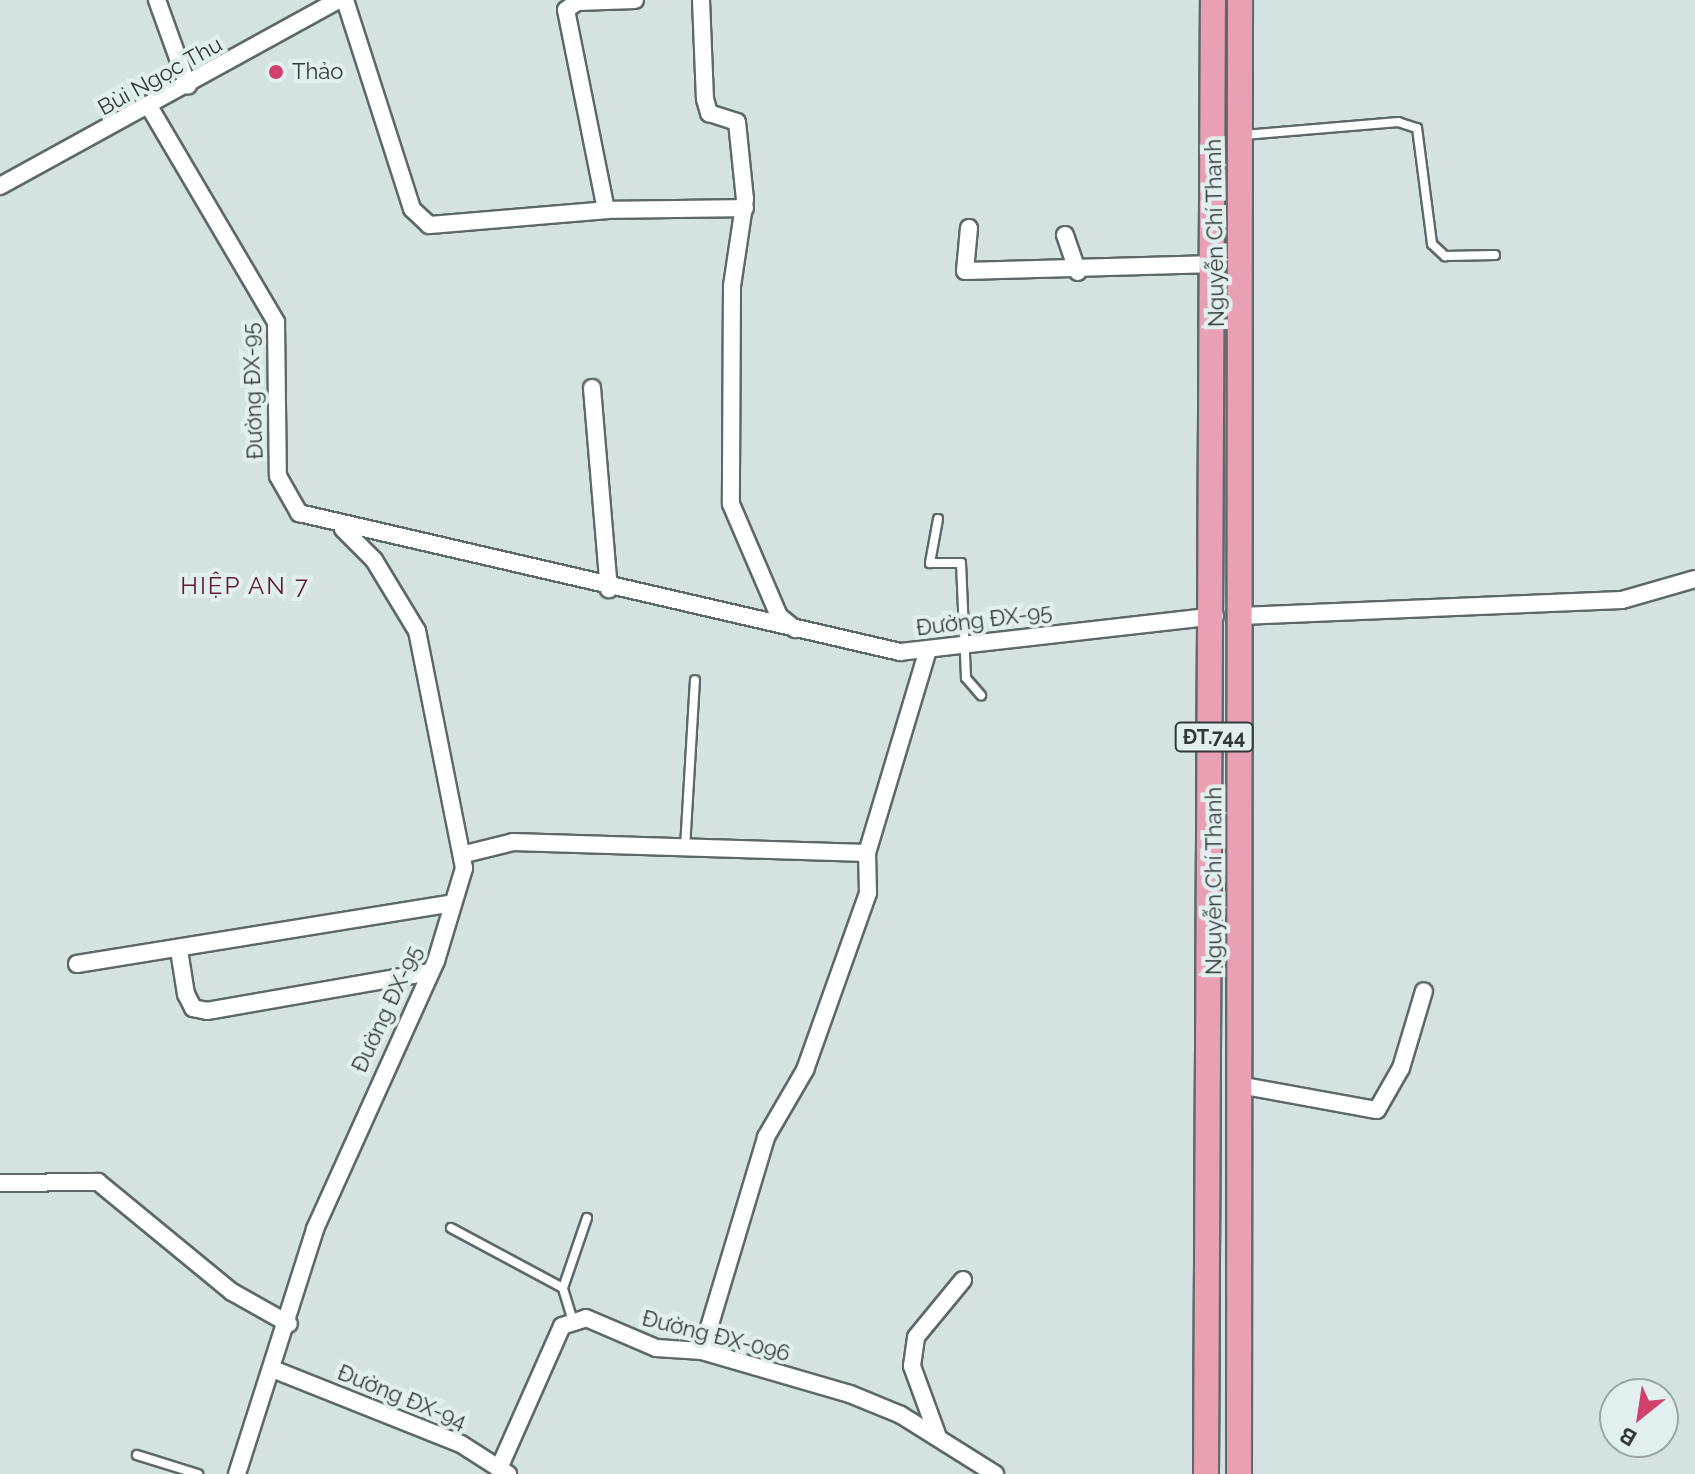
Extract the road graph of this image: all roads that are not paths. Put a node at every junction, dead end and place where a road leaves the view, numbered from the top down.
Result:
1 (157, 0) edge
2 (338, 0) edge
3 (345, 0) edge
4 (635, 0) edge
5 (701, 0) edge
6 (1213, 0) edge
7 (1240, 0) edge
8 (564, 5) edge
9 (188, 86) junction
10 (150, 108) junction
11 (1239, 135) junction
12 (0, 186) edge
13 (745, 208) junction
14 (606, 210) junction
15 (969, 228) dead end
16 (1065, 235) dead end
17 (1495, 255) dead end
18 (1241, 262) junction
19 (1216, 264) junction
20 (1078, 272) junction
21 (592, 388) dead end
22 (938, 519) dead end
23 (340, 526) junction
24 (1695, 579) edge
25 (609, 589) junction
26 (1215, 616) junction
27 (1241, 616) junction
28 (797, 630) junction
29 (968, 646) junction
30 (927, 653) junction
31 (695, 680) dead end
32 (981, 695) dead end
33 (685, 853) junction
34 (867, 853) junction
35 (465, 854) junction
36 (453, 903) junction
37 (179, 950) junction
38 (77, 964) dead end
39 (431, 972) junction
40 (1424, 991) dead end
41 (1239, 1085) junction
42 (0, 1183) edge
43 (587, 1218) dead end
44 (451, 1228) dead end
45 (963, 1280) dead end
46 (563, 1288) junction
47 (572, 1318) junction
48 (289, 1324) junction
49 (702, 1351) junction
50 (275, 1370) junction
51 (938, 1437) junction
52 (137, 1455) dead end
53 (504, 1470) edge
54 (198, 1474) edge
55 (237, 1474) edge
56 (995, 1474) edge
57 (1206, 1474) edge
58 (1239, 1474) edge

1 - 9 street
2 - 9 street, Bùi Ngọc Thu
3 - 14 street
4 - 8 street
5 - 13 street
6 - 19 main road, Nguyễn Chí Thanh / ĐT.744
7 - 11 main road, Nguyễn Chí Thanh / ĐT.744
8 - 14 street
9 - 10 street, Bùi Ngọc Thu
10 - 12 street, Bùi Ngọc Thu
10 - 23 street, Đường ĐX-95
11 - 17 lane
11 - 18 main road, Nguyễn Chí Thanh / ĐT.744
13 - 14 street
13 - 28 street
15 - 20 street
16 - 20 street
18 - 19 main road
18 - 27 main road, Nguyễn Chí Thanh / ĐT.744
19 - 20 street
19 - 26 main road, Nguyễn Chí Thanh / ĐT.744
21 - 25 street
22 - 29 lane
23 - 25 street, Đường ĐX-95
23 - 35 street, Đường ĐX-95
24 - 27 street
25 - 28 street, Đường ĐX-95
26 - 27 main road
26 - 29 street, Đường ĐX-95
26 - 57 main road, Nguyễn Chí Thanh / ĐT.744
27 - 41 main road, Nguyễn Chí Thanh / ĐT.744
28 - 30 street, Đường ĐX-95
29 - 30 street, Đường ĐX-95
29 - 32 lane
30 - 34 street
31 - 33 lane
33 - 34 street
33 - 35 street
34 - 49 street
35 - 36 street, Đường ĐX-95
36 - 37 street
36 - 39 street, Đường ĐX-95
37 - 38 street
37 - 39 street
39 - 48 street, Đường ĐX-95
40 - 41 street
41 - 58 main road, Nguyễn Chí Thanh / ĐT.744
42 - 48 street
43 - 46 lane
44 - 46 lane
45 - 51 street
46 - 47 lane
47 - 49 street, Đường ĐX-096
47 - 53 street
48 - 50 street, Đường ĐX-95
49 - 51 street, Đường ĐX-096
50 - 53 street, Đường ĐX-94
50 - 55 street, Đường ĐX-95
51 - 56 street, Đường ĐX-096
52 - 54 lane

